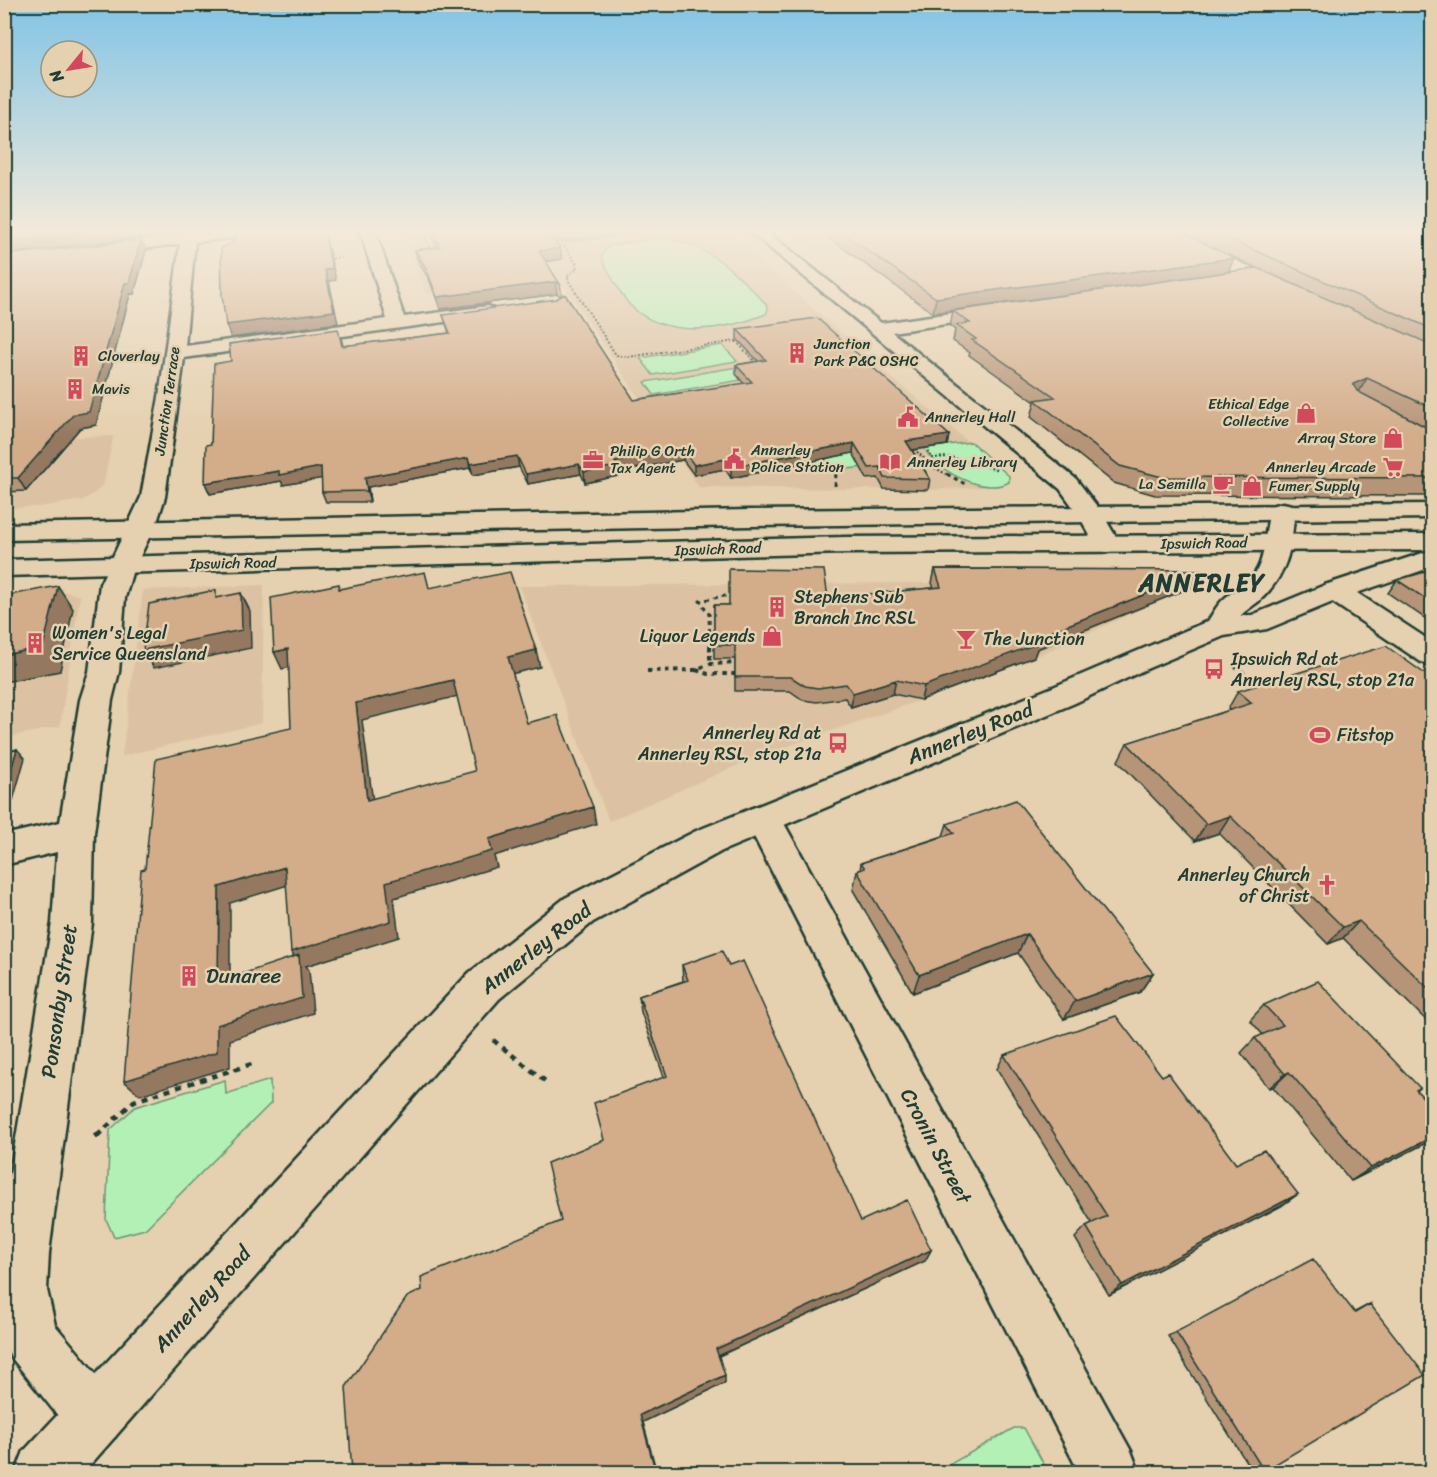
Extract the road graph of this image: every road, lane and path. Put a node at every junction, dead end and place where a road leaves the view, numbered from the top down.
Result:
1 (181, 299) edge
2 (389, 299) edge
3 (580, 299) edge
4 (839, 299) edge
5 (1283, 299) edge
6 (1288, 299) edge
7 (510, 308) edge
8 (1010, 310) edge
9 (397, 324) junction
10 (877, 330) junction
11 (750, 339) edge
12 (736, 341) junction
13 (175, 353) junction
14 (763, 370) edge
15 (915, 449) edge
16 (828, 451) edge
17 (928, 451) edge
18 (913, 458) edge
19 (921, 458) junction
20 (1001, 470) dead end
21 (957, 486) dead end
22 (836, 488) dead end
23 (1283, 510) junction
24 (1432, 511) edge
25 (1090, 513) junction
26 (140, 529) junction
27 (4, 532) edge
28 (1432, 542) edge
29 (1279, 543) junction
30 (1107, 544) junction
31 (1432, 558) edge
32 (121, 564) junction
33 (4, 568) edge
34 (1335, 591) junction
35 (729, 596) edge
36 (1218, 628) junction
37 (1432, 655) edge
38 (710, 663) junction
39 (746, 663) edge
40 (1234, 665) dead end
41 (695, 669) junction
42 (647, 671) dead end
43 (735, 674) edge
44 (1254, 694) edge
45 (763, 819) junction
46 (76, 832) junction
47 (4, 850) edge
48 (497, 1044) dead end
49 (252, 1065) dead end
50 (549, 1084) dead end
51 (95, 1137) dead end
52 (95, 1417) junction
53 (45, 1473) edge
54 (1110, 1473) edge

1 - 13 main road, Junction Terrace
2 - 9 main road
3 - 12 path
4 - 10 main road
5 - 6 main road
7 - 9 main road
8 - 10 main road
9 - 13 main road
10 - 25 main road
11 - 12 path
12 - 14 path
13 - 26 main road, Junction Terrace
15 - 19 path
16 - 22 path
17 - 20 path
18 - 19 path
19 - 21 path
23 - 24 main road, Ipswich Road
23 - 25 main road, Ipswich Road
23 - 29 main road, Annerley Road
25 - 26 main road, Ipswich Road
25 - 30 main road
26 - 27 main road, Ipswich Road
26 - 32 main road, Junction Terrace
28 - 29 main road, Ipswich Road
29 - 30 main road, Ipswich Road
29 - 36 main road, Annerley Road
30 - 32 main road, Ipswich Road
31 - 34 main road, Annerley Road
32 - 33 main road, Ipswich Road
32 - 46 main road, Ponsonby Street
34 - 36 main road, Annerley Road
34 - 37 main road
35 - 38 path
36 - 45 main road, Annerley Road
38 - 39 path
38 - 41 path
40 - 44 path
41 - 42 path
41 - 43 path
45 - 52 main road, Annerley Road
45 - 54 main road, Cronin Street
46 - 47 main road
46 - 52 main road, Ponsonby Street
48 - 50 path
49 - 51 path
52 - 53 main road, Annerley Road

